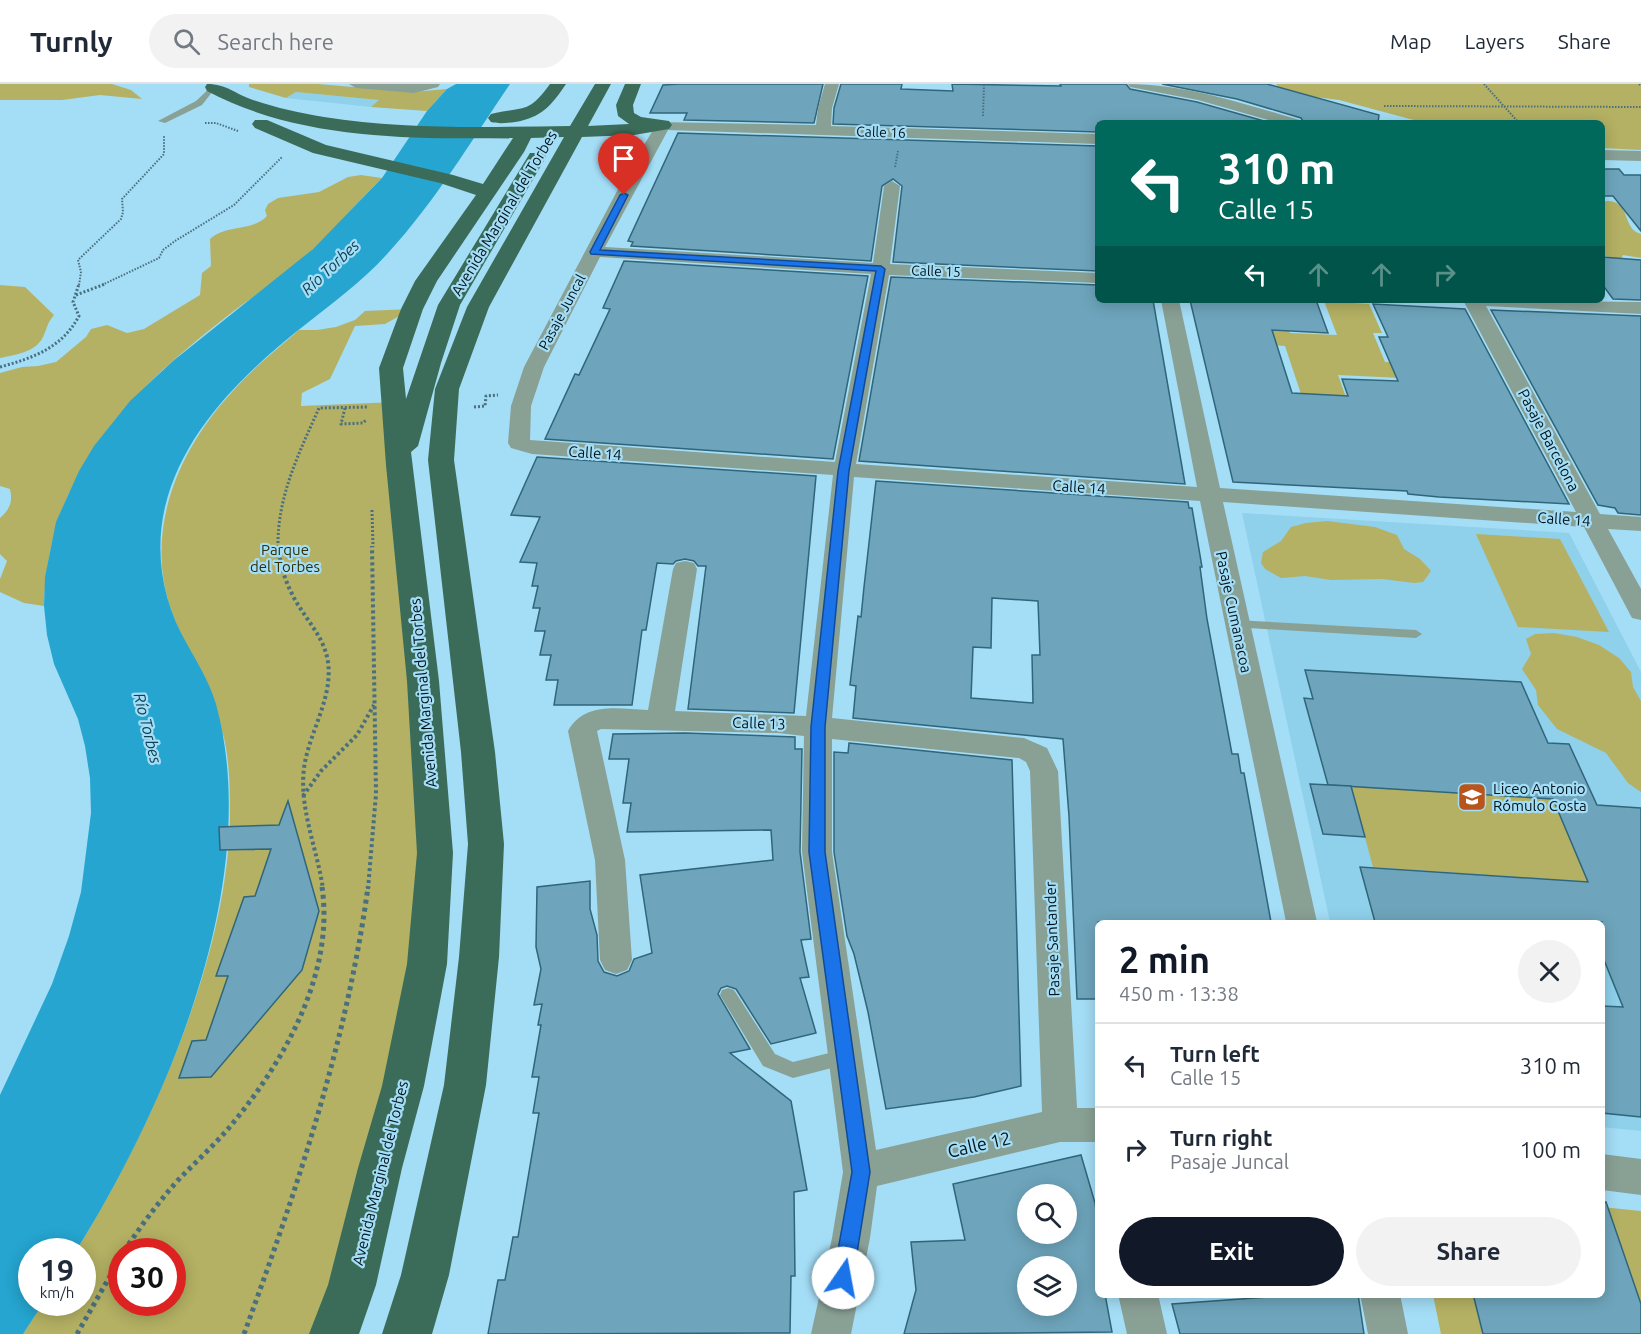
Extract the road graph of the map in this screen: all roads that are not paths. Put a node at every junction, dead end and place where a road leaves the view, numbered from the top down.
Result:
1 (356, 84) edge
2 (432, 84) edge
3 (558, 84) edge
4 (603, 84) edge
5 (633, 84) edge
6 (832, 84) edge
7 (1135, 84) edge
8 (212, 86) edge
9 (547, 101) junction
10 (623, 103) junction
11 (562, 114) dead end
12 (1285, 120) edge
13 (162, 121) road end
14 (663, 125) junction
15 (823, 130) junction
16 (598, 131) junction
17 (525, 132) junction
18 (1095, 139) edge
19 (1605, 155) edge
20 (1641, 156) edge
21 (892, 186) road end
22 (487, 192) junction
23 (551, 218) dead end
24 (595, 252) junction
25 (881, 269) junction
26 (1095, 278) edge
27 (1171, 303) edge
28 (1475, 303) edge
29 (1536, 303) edge
30 (1641, 308) edge
31 (489, 336) dead end
32 (447, 389) junction
33 (519, 443) joint
34 (399, 465) junction
35 (844, 471) junction
36 (1209, 496) junction
37 (1592, 521) junction
38 (1641, 524) edge
39 (685, 569) dead end
40 (1641, 612) edge
41 (1236, 624) junction
42 (1416, 634) dead end
43 (660, 721) junction
44 (818, 727) junction
45 (1036, 755) joint
46 (1302, 920) edge
47 (616, 960) dead end
48 (728, 995) dead end
49 (846, 1057) junction
50 (1060, 1125) junction
51 (1095, 1125) edge
52 (861, 1172) junction
53 (1605, 1172) edge
54 (1641, 1177) edge
55 (1139, 1298) edge
56 (1381, 1298) edge
57 (334, 1334) edge
58 (407, 1334) edge
59 (831, 1334) edge
60 (1148, 1334) edge
61 (1388, 1334) edge

1 - 2 street
3 - 9 highway
4 - 32 highway, Avenida Marginal del Torbes
5 - 10 highway
6 - 15 street
7 - 12 street
8 - 9 highway
8 - 13 lane
8 - 17 highway
8 - 22 highway
9 - 10 highway
10 - 14 highway
11 - 34 highway, Avenida Marginal del Torbes
14 - 15 street, Calle 16
14 - 16 highway
14 - 17 highway
14 - 24 street, Pasaje Juncal
15 - 18 street, Calle 16
16 - 17 highway
16 - 23 highway
17 - 22 highway
19 - 20 street
21 - 25 street
22 - 34 highway
24 - 25 street, Calle 15
24 - 33 street, Pasaje Juncal
25 - 26 street, Calle 15
25 - 35 street
27 - 36 street, Pasaje Cumanacoa
28 - 37 street, Pasaje Barcelona
29 - 30 street
31 - 32 highway
32 - 58 highway, Avenida Marginal del Torbes
33 - 35 street, Calle 14
34 - 57 highway, Avenida Marginal del Torbes
35 - 36 street, Calle 14
35 - 44 street
36 - 37 street, Calle 14
36 - 41 street, Pasaje Cumanacoa
37 - 38 street, Calle 14
37 - 40 street, Pasaje Barcelona
39 - 43 street
41 - 42 lane
41 - 46 street, Pasaje Cumanacoa
43 - 44 street, Calle 13
43 - 47 street, Calle 13
44 - 45 street, Calle 13
44 - 49 street
45 - 50 street, Pasaje Santander
48 - 49 lane
49 - 52 street
50 - 51 street, Calle 12
50 - 52 street, Calle 12
52 - 59 street
53 - 54 street
55 - 60 street
56 - 61 street

